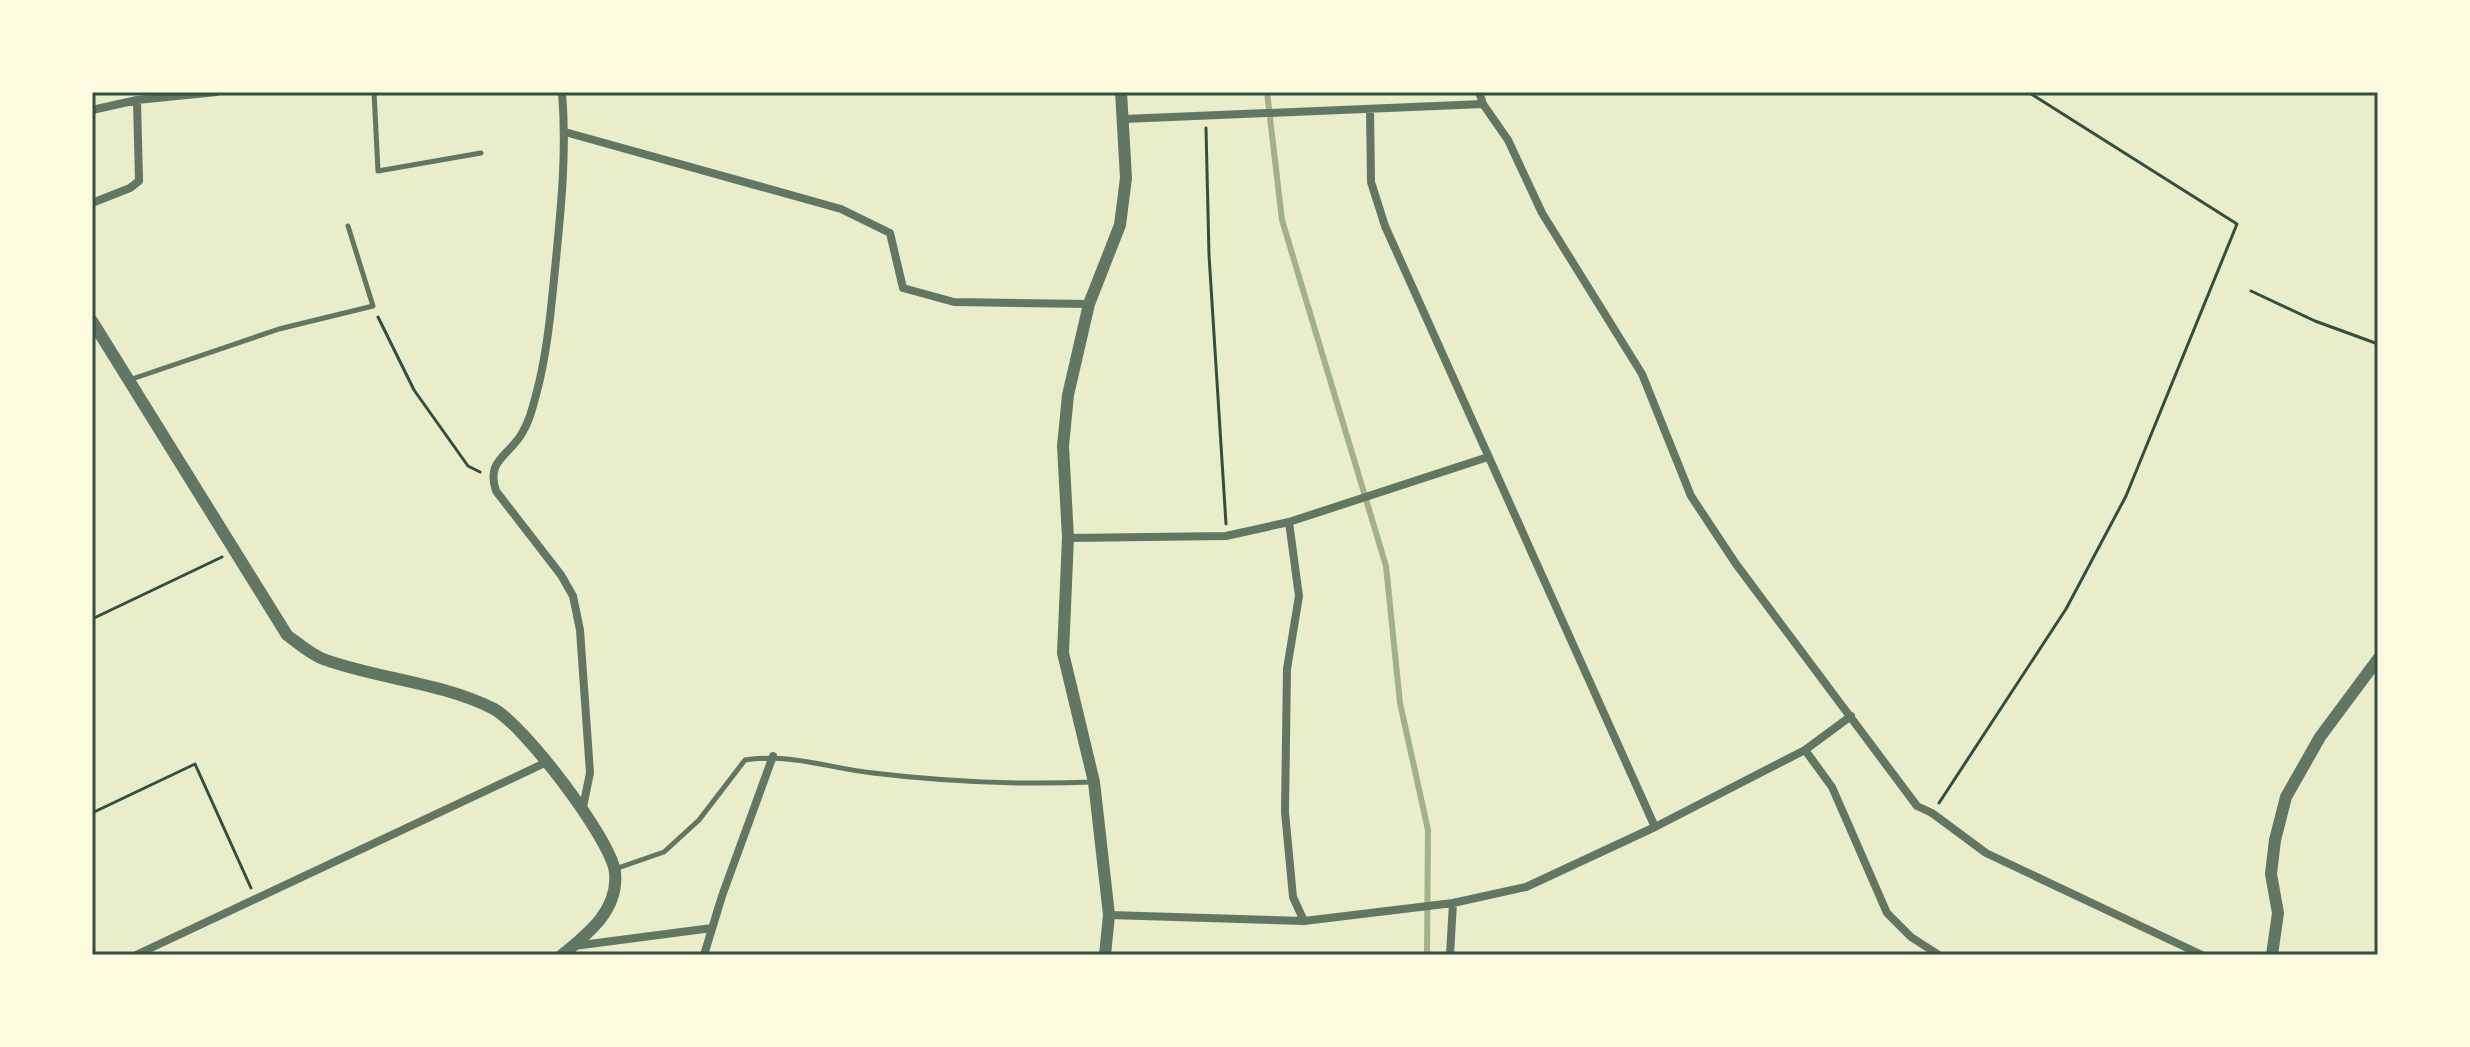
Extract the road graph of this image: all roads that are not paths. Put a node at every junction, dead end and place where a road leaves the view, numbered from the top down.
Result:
1 (217, 92) edge
2 (374, 92) edge
3 (562, 92) edge
4 (1121, 92) edge
5 (1479, 92) edge
6 (137, 100) junction
7 (1483, 104) junction
8 (1370, 109) junction
9 (92, 110) edge
10 (1124, 119) junction
11 (565, 132) junction
12 (481, 153) dead end
13 (92, 203) edge
14 (348, 226) dead end
15 (1089, 304) junction
16 (92, 321) edge
17 (131, 380) junction
18 (1488, 457) junction
19 (1289, 522) junction
20 (1068, 538) junction
21 (2378, 659) edge
22 (1851, 716) junction
23 (1805, 750) junction
24 (773, 756) junction
25 (547, 762) junction
26 (1094, 782) junction
27 (583, 807) junction
28 (1655, 827) junction
29 (615, 869) junction
30 (1453, 903) junction
31 (1109, 915) junction
32 (1304, 921) junction
33 (712, 928) junction
34 (573, 946) junction
35 (136, 955) edge
36 (562, 955) edge
37 (704, 955) edge
38 (1105, 955) edge
39 (1450, 955) edge
40 (1939, 955) edge
41 (2202, 955) edge
42 (2272, 955) edge

1 - 6 street
2 - 12 lane
3 - 11 street
4 - 10 street
5 - 7 street
6 - 9 street
6 - 13 street
7 - 8 street
7 - 22 street
8 - 10 street
8 - 18 street
10 - 15 street
11 - 15 street
11 - 27 street
14 - 17 lane
15 - 20 street
16 - 17 street
17 - 25 street
18 - 19 street
18 - 28 street
19 - 20 street
19 - 32 street
20 - 26 street
21 - 42 street
22 - 23 street
22 - 41 street
23 - 28 street
23 - 40 street
24 - 26 lane
24 - 29 lane
24 - 33 street
25 - 27 street
25 - 35 street
26 - 31 street
27 - 29 street
28 - 30 street
29 - 34 street
30 - 32 street
30 - 39 street
31 - 32 street
31 - 38 street
33 - 34 street
33 - 37 street
34 - 36 street

